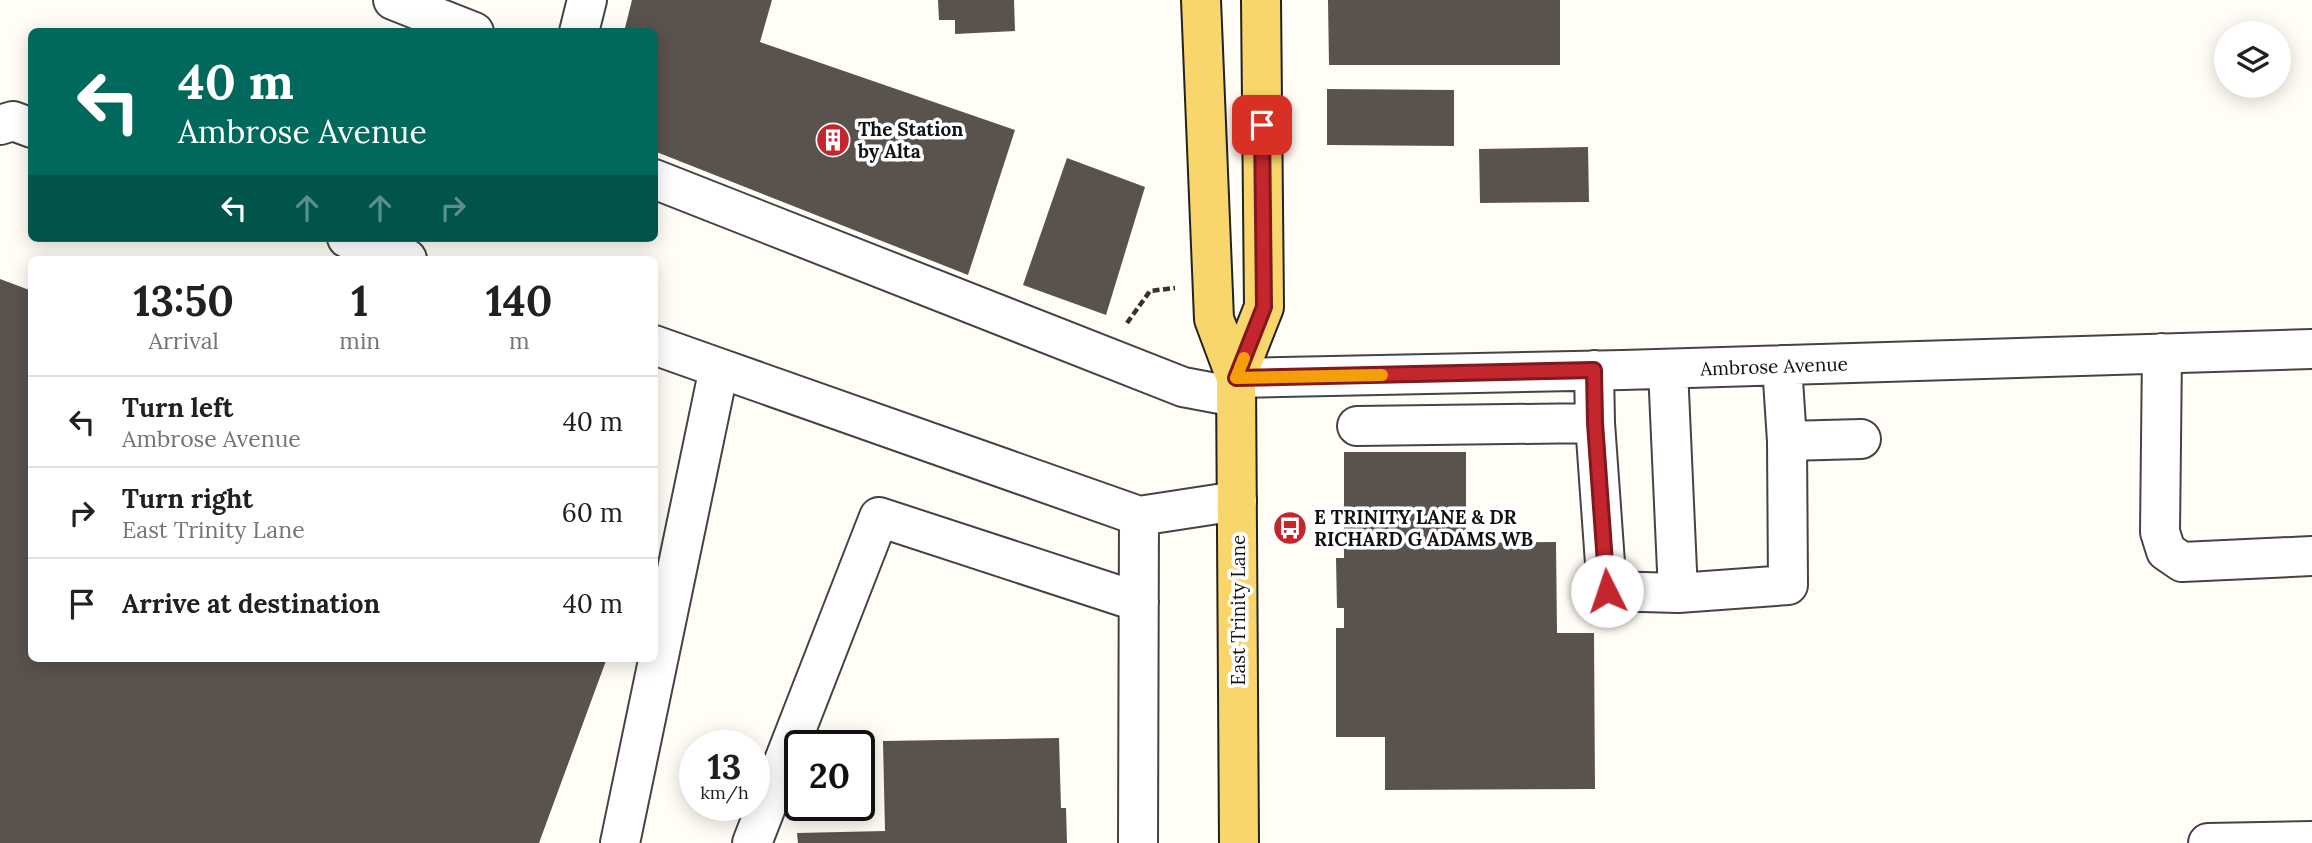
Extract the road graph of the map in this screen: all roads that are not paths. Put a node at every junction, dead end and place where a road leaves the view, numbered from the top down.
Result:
1 (393, 0) edge
2 (587, 0) edge
3 (1201, 0) edge
4 (1261, 0) edge
5 (464, 28) edge
6 (580, 28) edge
7 (0, 125) edge
8 (28, 127) edge
9 (658, 181) edge
10 (358, 242) edge
11 (398, 256) edge
12 (658, 346) edge
13 (2312, 349) edge
14 (2162, 354) junction
15 (1782, 365) junction
16 (719, 368) junction
17 (1668, 369) junction
18 (1594, 370) junction
19 (1236, 387) junction
20 (1595, 423) junction
21 (1357, 426) dead end
22 (1861, 439) dead end
23 (1787, 441) junction
24 (1237, 501) junction
25 (1139, 516) junction
26 (2312, 556) edge
27 (1678, 593) junction
28 (1139, 603) junction
29 (658, 661) edge
30 (658, 662) edge
31 (2312, 841) edge
32 (620, 843) edge
33 (752, 843) edge
34 (1138, 843) edge
35 (1239, 843) edge
36 (2208, 843) edge

1 - 5 street
2 - 6 street
3 - 19 main road, East Trinity Lane
4 - 19 main road, East Trinity Lane
7 - 8 street
9 - 19 street, Ambrose Avenue
10 - 11 street
12 - 16 street
13 - 14 street, Ambrose Avenue
14 - 15 street, Ambrose Avenue
14 - 26 street
15 - 17 street, Ambrose Avenue
15 - 23 street
16 - 25 street
16 - 29 street
17 - 18 street, Ambrose Avenue
17 - 27 street
18 - 19 street, Ambrose Avenue
18 - 20 street
19 - 24 main road, East Trinity Lane
20 - 21 street
20 - 27 street
22 - 23 street
23 - 27 street
24 - 25 street
24 - 35 main road, East Trinity Lane
25 - 28 street
28 - 33 street
28 - 34 street
30 - 32 street
31 - 36 street

